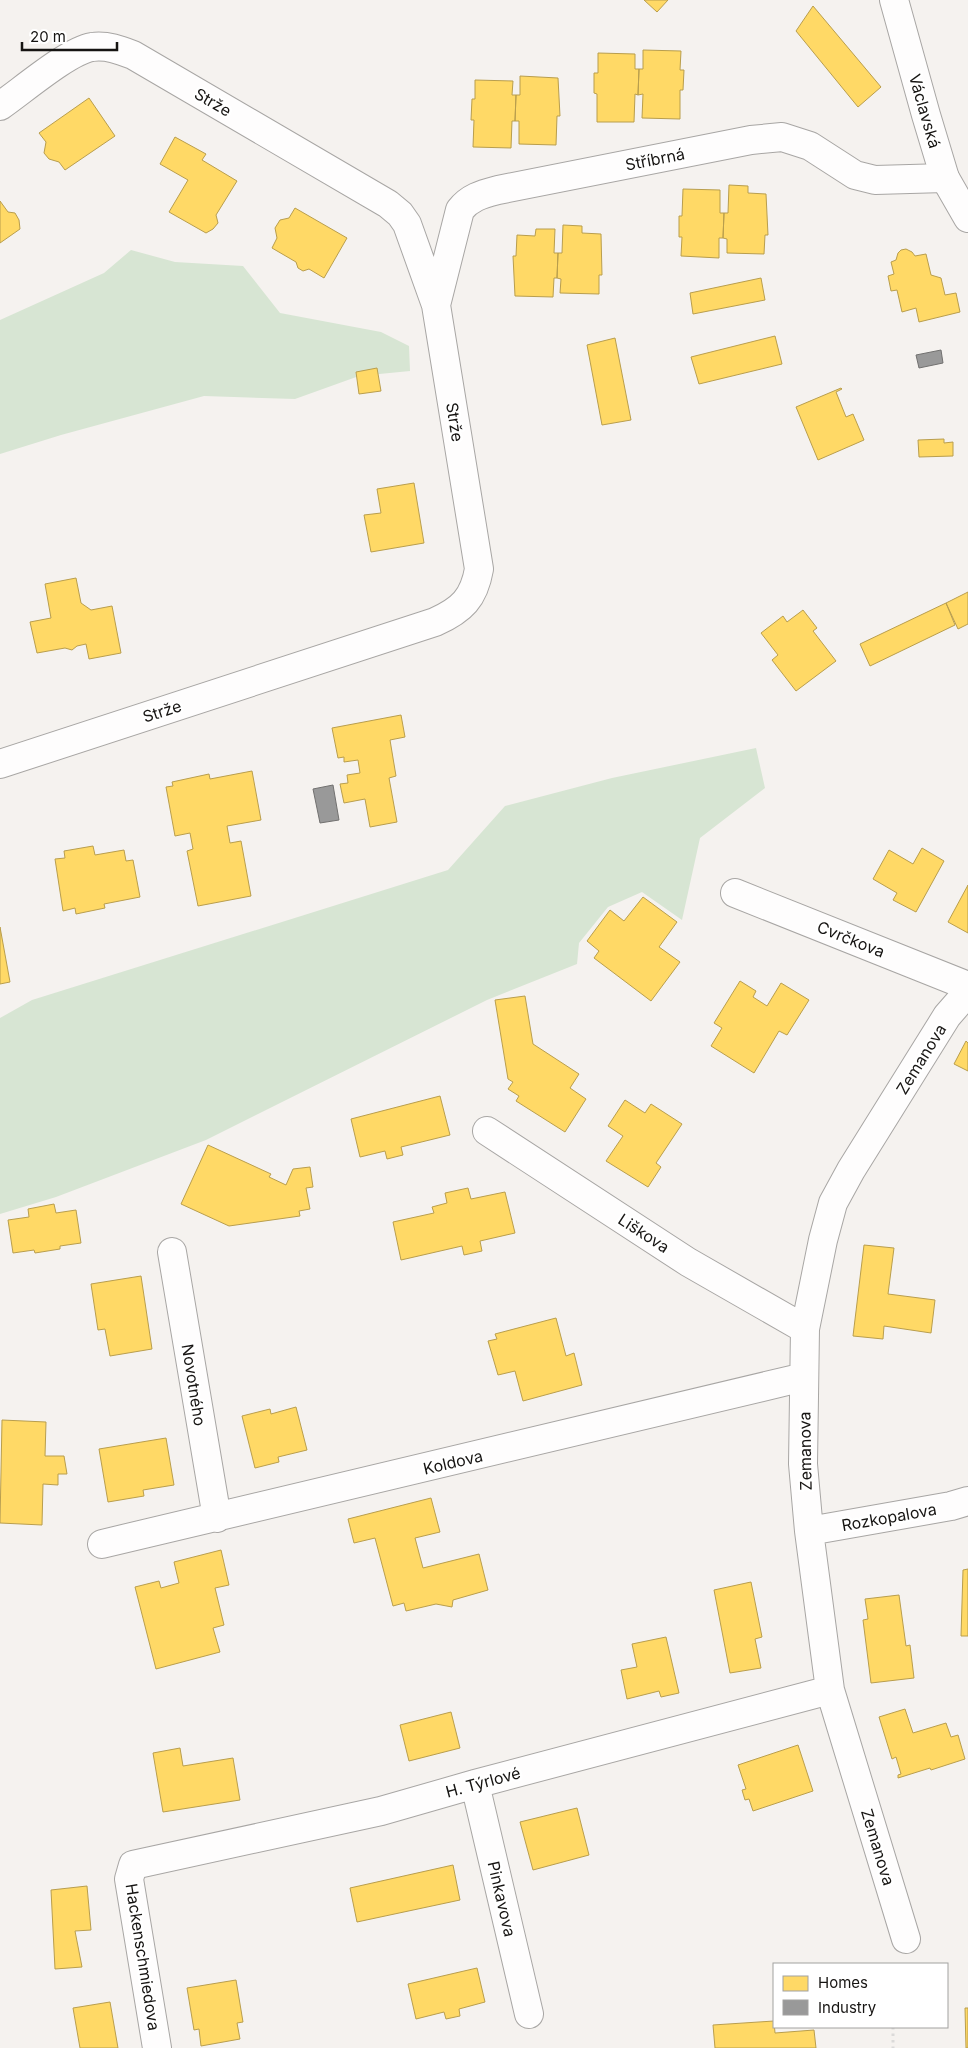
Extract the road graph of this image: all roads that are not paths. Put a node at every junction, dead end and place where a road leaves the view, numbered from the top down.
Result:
1 (894, 0) edge
2 (0, 106) edge
3 (945, 178) junction
4 (968, 218) edge
5 (436, 305) junction
6 (0, 764) edge
7 (735, 893) dead end
8 (968, 986) edge
9 (968, 992) edge
10 (487, 1131) dead end
11 (172, 1252) dead end
12 (805, 1329) junction
13 (804, 1378) junction
14 (968, 1501) edge
15 (217, 1518) junction
16 (809, 1532) junction
17 (102, 1544) dead end
18 (830, 1690) junction
19 (475, 1784) junction
20 (133, 1865) joint
21 (906, 1939) dead end
22 (529, 2014) dead end
23 (158, 2048) edge

1 - 3 street, Václavská
2 - 5 street, Strže
3 - 4 street, Václavská
3 - 5 street, Stříbrná
5 - 6 street, Strže
7 - 8 street, Cvrčkova
9 - 12 street, Zemanova
10 - 12 street, Liškova
11 - 15 street, Novotného
12 - 13 street, Zemanova
13 - 15 street, Koldova
13 - 16 street, Zemanova
14 - 16 street, Rozkopalova
15 - 17 street, Koldova
16 - 18 street, Zemanova
18 - 19 street, H. Týrlové
18 - 21 street, Zemanova
19 - 20 street, H. Týrlové
19 - 22 street, Pinkavova
20 - 23 street, Hackenschmiedova

